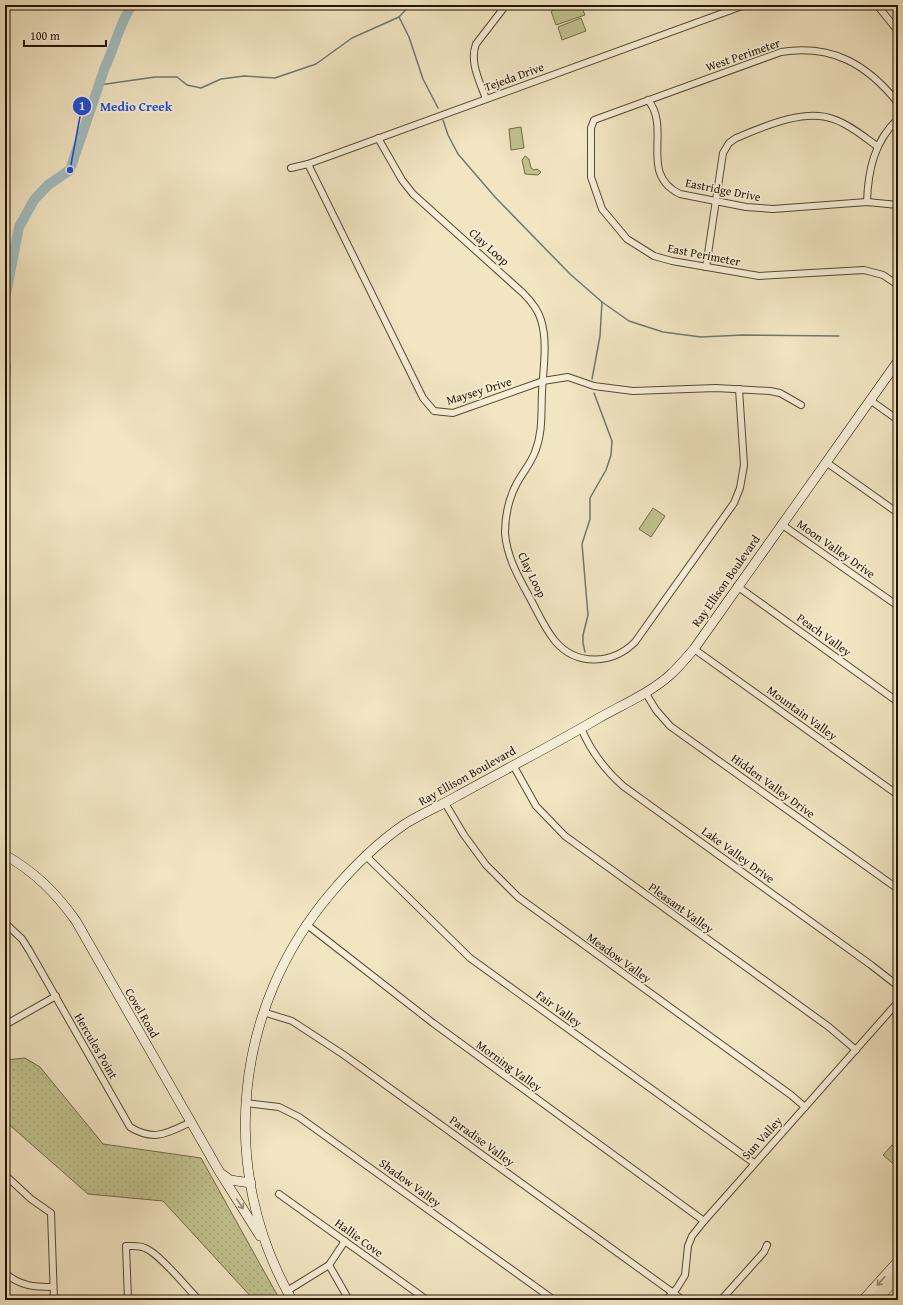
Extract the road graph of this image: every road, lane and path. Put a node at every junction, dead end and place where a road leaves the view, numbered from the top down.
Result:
1 (506, 5) edge
2 (745, 5) edge
3 (877, 5) edge
4 (727, 8) edge
5 (898, 31) edge
6 (486, 99) junction
7 (648, 100) junction
8 (898, 103) edge
9 (898, 119) edge
10 (591, 130) joint
11 (378, 138) junction
12 (877, 146) junction
13 (308, 164) junction
14 (291, 168) dead end
15 (716, 201) junction
16 (867, 202) junction
17 (898, 205) edge
18 (706, 267) junction
19 (898, 285) edge
20 (898, 361) edge
21 (543, 381) junction
22 (739, 389) junction
23 (870, 400) junction
24 (801, 405) dead end
25 (898, 420) edge
26 (826, 462) junction
27 (898, 513) edge
28 (781, 524) junction
29 (737, 586) junction
30 (898, 606) edge
31 (694, 649) junction
32 (645, 692) junction
33 (898, 702) edge
34 (581, 728) junction
35 (513, 765) junction
36 (898, 795) edge
37 (445, 803) junction
38 (5, 855) edge
39 (365, 855) junction
40 (898, 889) edge
41 (5, 923) edge
42 (306, 924) junction
43 (898, 986) edge
44 (56, 996) junction
45 (898, 1002) edge
46 (263, 1012) junction
47 (5, 1025) edge
48 (856, 1050) junction
49 (246, 1103) junction
50 (805, 1107) junction
51 (190, 1122) junction
52 (754, 1163) junction
53 (219, 1171) junction
54 (5, 1176) edge
55 (250, 1183) junction
56 (279, 1194) dead end
57 (704, 1221) junction
58 (345, 1241) junction
59 (767, 1245) dead end
60 (268, 1249) junction
61 (898, 1262) edge
62 (329, 1265) junction
63 (5, 1273) edge
64 (898, 1275) edge
65 (53, 1288) junction
66 (287, 1291) junction
67 (674, 1292) junction
68 (898, 1293) edge
69 (423, 1299) edge
70 (54, 1300) edge
71 (128, 1300) edge
72 (199, 1300) edge
73 (292, 1300) edge
74 (349, 1300) edge
75 (554, 1300) edge
76 (666, 1300) edge
77 (683, 1300) edge
78 (721, 1300) edge
79 (863, 1300) edge
80 (875, 1300) edge
81 (892, 1300) edge

1 - 6 street
2 - 4 street, Tejeda Drive
3 - 5 street
4 - 6 street, Tejeda Drive
6 - 11 street, Tejeda Drive
7 - 8 street, West Perimeter
7 - 10 street, West Perimeter
7 - 15 street, Eastridge Drive
9 - 12 street
10 - 18 street, East Perimeter
11 - 13 street, Tejeda Drive
11 - 21 street, Clay Loop
12 - 15 street
12 - 16 street
13 - 14 street, Tejeda Drive
13 - 21 street, Maysey Drive
15 - 16 street, Eastridge Drive
15 - 18 street
16 - 17 street
18 - 19 street, East Perimeter
20 - 23 street, Ray Ellison Boulevard
21 - 22 street, Maysey Drive
21 - 22 street, Clay Loop
22 - 24 street, Maysey Drive
23 - 25 street
23 - 26 street, Ray Ellison Boulevard
26 - 27 street
26 - 28 street, Ray Ellison Boulevard
28 - 29 street, Ray Ellison Boulevard
28 - 30 street, Moon Valley Drive
29 - 31 street, Ray Ellison Boulevard
29 - 33 street, Peach Valley
31 - 32 street, Ray Ellison Boulevard
31 - 36 street, Mountain Valley
32 - 34 street, Ray Ellison Boulevard
32 - 40 street, Hidden Valley Drive
34 - 35 street, Ray Ellison Boulevard
34 - 43 street, Lake Valley Drive
35 - 37 street, Ray Ellison Boulevard
35 - 48 street, Pleasant Valley
37 - 39 street, Ray Ellison Boulevard
37 - 50 street, Meadow Valley
38 - 51 street, Covel Road
39 - 42 street, Ray Ellison Boulevard
39 - 52 street, Fair Valley
41 - 44 street, Hercules Point
42 - 46 street, Ray Ellison Boulevard
42 - 57 street, Morning Valley
44 - 47 street
44 - 51 street, Hercules Point
45 - 48 street, Sun Valley
46 - 49 street, Ray Ellison Boulevard
46 - 67 street, Paradise Valley
48 - 50 street, Sun Valley
49 - 55 street, Ray Ellison Boulevard
49 - 75 street, Shadow Valley
50 - 52 street, Sun Valley
51 - 53 street, Covel Road
52 - 57 street, Sun Valley
53 - 55 street, Covel Road
53 -> 60 street
54 - 65 street
55 - 60 street, Ray Ellison Boulevard
56 - 58 street, Hallie Cove
57 - 67 street, Sun Valley
58 - 62 street
58 - 69 street, Hallie Cove
59 - 78 street
60 - 66 street, Ray Ellison Boulevard
61 -> 79 street
62 - 66 street
62 - 74 street
63 - 65 street
64 - 80 highway
65 - 70 street
66 - 73 street, Ray Ellison Boulevard
67 - 76 street, Sun Valley
67 - 77 street, Paradise Valley
68 - 81 highway
71 - 72 street

